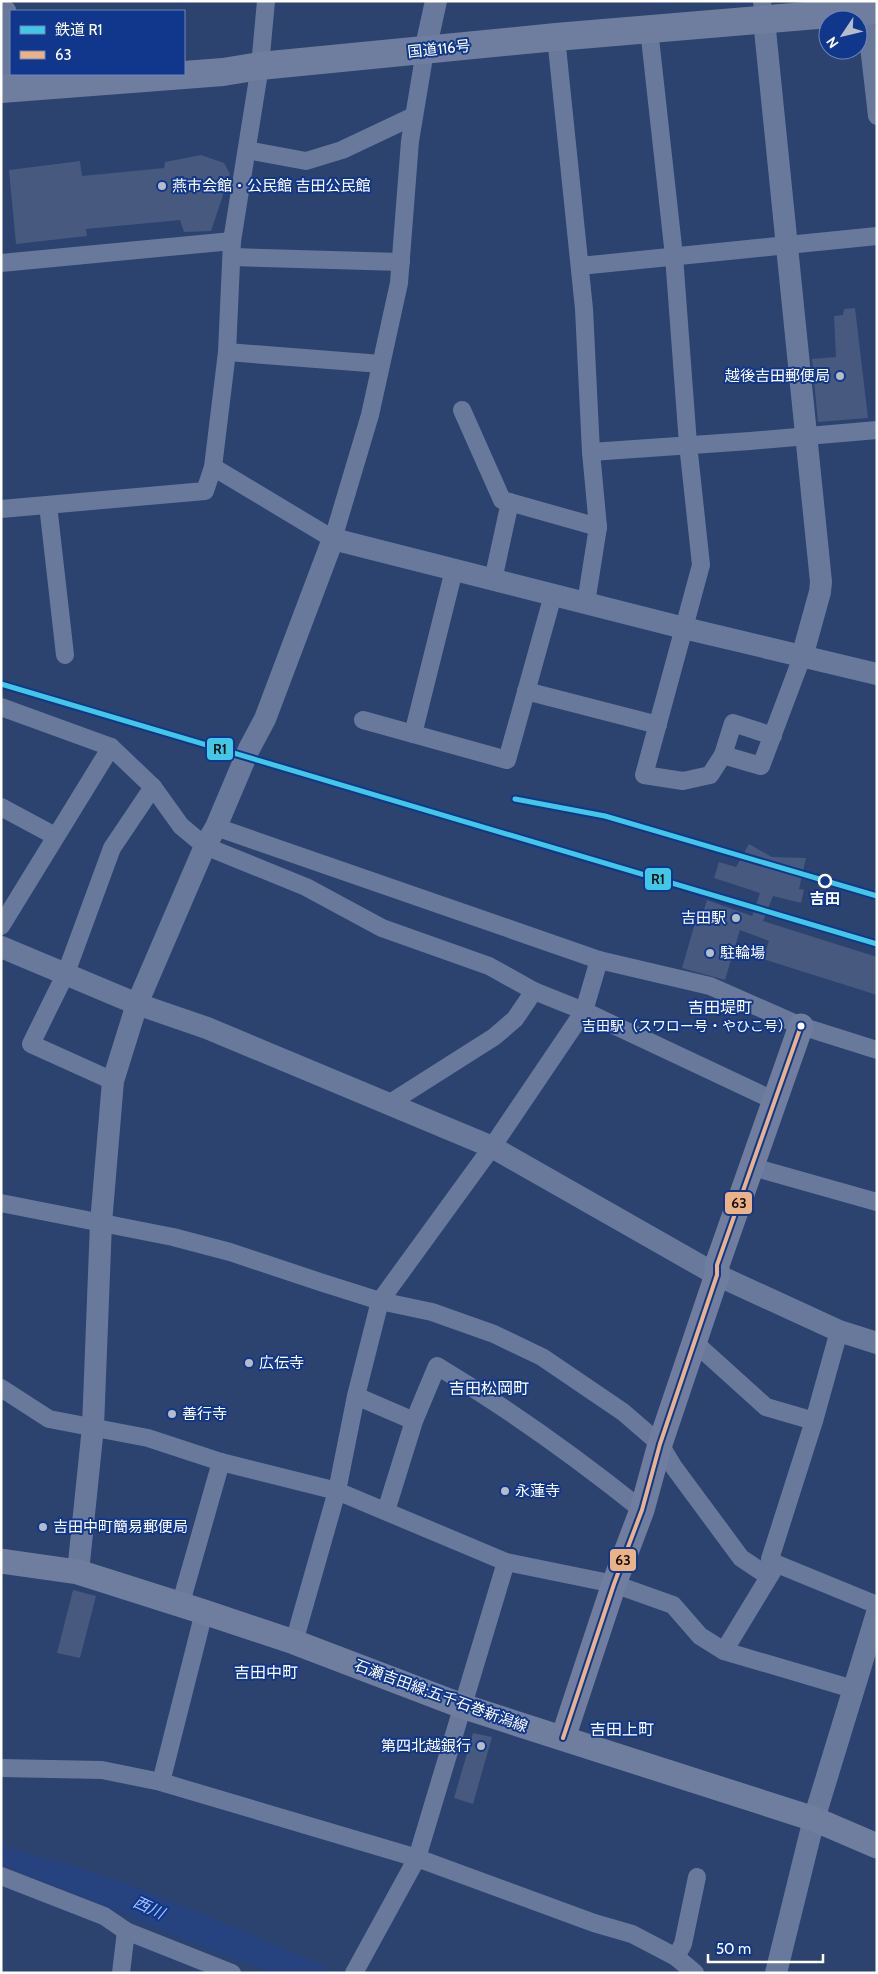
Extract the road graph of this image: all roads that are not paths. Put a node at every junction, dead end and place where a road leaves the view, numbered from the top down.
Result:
1 (266, 1) edge
2 (436, 1) edge
3 (821, 8) edge
4 (1, 9) edge
5 (763, 10) edge
6 (871, 10) edge
7 (649, 29) junction
8 (556, 37) junction
9 (425, 51) junction
10 (260, 66) junction
11 (185, 75) edge
12 (185, 75) edge
13 (7, 89) edge
14 (414, 116) junction
15 (877, 116) edge
16 (247, 150) junction
17 (877, 236) edge
18 (786, 244) junction
19 (232, 249) junction
20 (674, 256) junction
21 (401, 262) junction
22 (1, 263) edge
23 (580, 266) junction
24 (227, 352) junction
25 (382, 364) junction
26 (462, 410) dead end
27 (877, 430) edge
28 (806, 436) junction
29 (688, 444) junction
30 (591, 452) junction
31 (213, 467) junction
32 (510, 502) junction
33 (48, 505) junction
34 (1, 509) edge
35 (598, 527) junction
36 (333, 538) junction
37 (454, 570) junction
38 (493, 580) junction
39 (553, 595) junction
40 (586, 603) junction
41 (684, 628) junction
42 (65, 656) dead end
43 (802, 657) junction
44 (877, 674) edge
45 (526, 691) junction
46 (1, 707) edge
47 (363, 720) dead end
48 (658, 725) junction
49 (413, 734) junction
50 (773, 736) junction
51 (111, 747) junction
52 (723, 755) junction
53 (154, 787) junction
54 (1, 807) edge
55 (216, 827) junction
56 (56, 836) junction
57 (205, 846) junction
58 (1, 926) edge
59 (1, 948) edge
60 (599, 960) junction
61 (66, 974) junction
62 (534, 991) junction
63 (137, 1004) junction
64 (584, 1011) junction
65 (801, 1026) junction
66 (877, 1050) edge
67 (113, 1081) junction
68 (775, 1101) junction
69 (390, 1103) junction
70 (492, 1148) junction
71 (752, 1167) junction
72 (877, 1202) edge
73 (1, 1203) edge
74 (101, 1223) junction
75 (717, 1275) junction
76 (380, 1300) junction
77 (839, 1331) junction
78 (694, 1342) junction
79 (877, 1343) edge
80 (1, 1388) edge
81 (356, 1396) junction
82 (414, 1421) junction
83 (814, 1421) junction
84 (93, 1427) junction
85 (660, 1444) junction
86 (221, 1462) junction
87 (338, 1491) junction
88 (642, 1510) junction
89 (386, 1511) junction
90 (1, 1561) edge
91 (506, 1562) junction
92 (772, 1570) junction
93 (78, 1572) junction
94 (614, 1584) junction
95 (877, 1605) edge
96 (180, 1606) junction
97 (204, 1612) junction
98 (877, 1613) edge
99 (294, 1642) junction
100 (724, 1651) junction
101 (853, 1689) junction
102 (462, 1706) junction
103 (563, 1738) junction
104 (1, 1768) edge
105 (161, 1782) junction
106 (814, 1819) junction
107 (877, 1846) edge
108 (417, 1858) junction
109 (1, 1876) edge
110 (697, 1877) dead end
111 (126, 1932) junction
112 (676, 1957) junction
113 (354, 1972) edge
114 (120, 1973) edge
115 (232, 1973) edge
116 (695, 1973) edge
117 (776, 1973) edge

1 - 10 street
2 - 9 street
3 - 5 highway, 国道116号
3 - 6 highway, 国道116号
4 - 13 street
5 - 7 highway, 国道116号
5 - 18 street
6 - 15 street
7 - 8 highway, 国道116号
7 - 20 street
8 - 9 highway, 国道116号
8 - 23 street
9 - 10 highway, 国道116号
9 - 14 street
10 - 11 highway, 国道116号
10 - 16 street
12 - 13 highway, 国道116号
14 - 16 street
14 - 21 street
16 - 19 street
17 - 18 street
18 - 20 street
18 - 28 street
19 - 21 street
19 - 22 street
19 - 24 street
20 - 23 street
20 - 29 street
21 - 25 street
23 - 30 street
24 - 25 street
24 - 31 street
25 - 36 street
26 - 32 street
27 - 28 street
28 - 29 street
28 - 43 street
29 - 30 street
29 - 41 street
30 - 35 street
31 - 33 street
31 - 36 street
32 - 35 street
32 - 38 street
33 - 34 street
33 - 42 street
35 - 40 street
36 - 37 street
36 - 55 street
37 - 38 street
37 - 49 street
38 - 39 street
39 - 40 street
39 - 45 street
40 - 41 street
41 - 43 street
41 - 48 street
43 - 44 street
43 - 50 street
45 - 48 street
45 - 49 street
46 - 51 street
47 - 49 street
48 - 52 street
50 - 52 street
50 - 52 street
51 - 53 street
51 - 56 street
53 - 57 street
53 - 61 street
54 - 56 street
55 - 57 street
55 - 60 street
56 - 58 street
57 - 62 street
57 - 63 street
59 - 61 street
60 - 64 street
60 - 65 street
61 - 63 street
61 - 67 street
62 - 64 street
62 - 69 street
63 - 67 street
63 - 69 street
64 - 68 street
64 - 70 street
65 - 66 street
65 - 68 main road
67 - 74 street
68 - 71 main road
69 - 70 street
70 - 75 street
70 - 76 street
71 - 72 street
71 - 75 main road
73 - 74 street
74 - 76 street
74 - 84 street
75 - 77 street
75 - 78 main road
76 - 81 street
76 - 85 street
77 - 79 street
77 - 83 street
78 - 83 street
78 - 85 main road
80 - 84 street
81 - 82 street
81 - 87 street
82 - 88 street
82 - 89 street
83 - 92 street
84 - 86 street
84 - 93 street
85 - 88 main road
85 - 92 street
86 - 87 street
86 - 96 street
87 - 89 street
87 - 99 street
88 - 94 main road
89 - 91 street
90 - 93 main road, 石瀬吉田線;五千石巻新潟線
91 - 94 street
91 - 102 street
92 - 95 street
92 - 100 street
93 - 96 main road, 石瀬吉田線;五千石巻新潟線
94 - 100 street
94 - 103 main road
96 - 97 main road, 石瀬吉田線;五千石巻新潟線
97 - 99 main road, 石瀬吉田線;五千石巻新潟線
97 - 105 street
98 - 101 street
99 - 102 main road, 石瀬吉田線;五千石巻新潟線
100 - 101 street
101 - 106 street
102 - 103 main road, 石瀬吉田線;五千石巻新潟線
102 - 108 street
103 - 106 main road, 石瀬吉田線;五千石巻新潟線
104 - 105 street
105 - 108 street
106 - 107 main road, 石瀬吉田線;五千石巻新潟線
106 - 117 street
108 - 112 street
108 - 113 street
109 - 111 street
110 - 112 street
111 - 114 street
111 - 115 street
112 - 116 street

